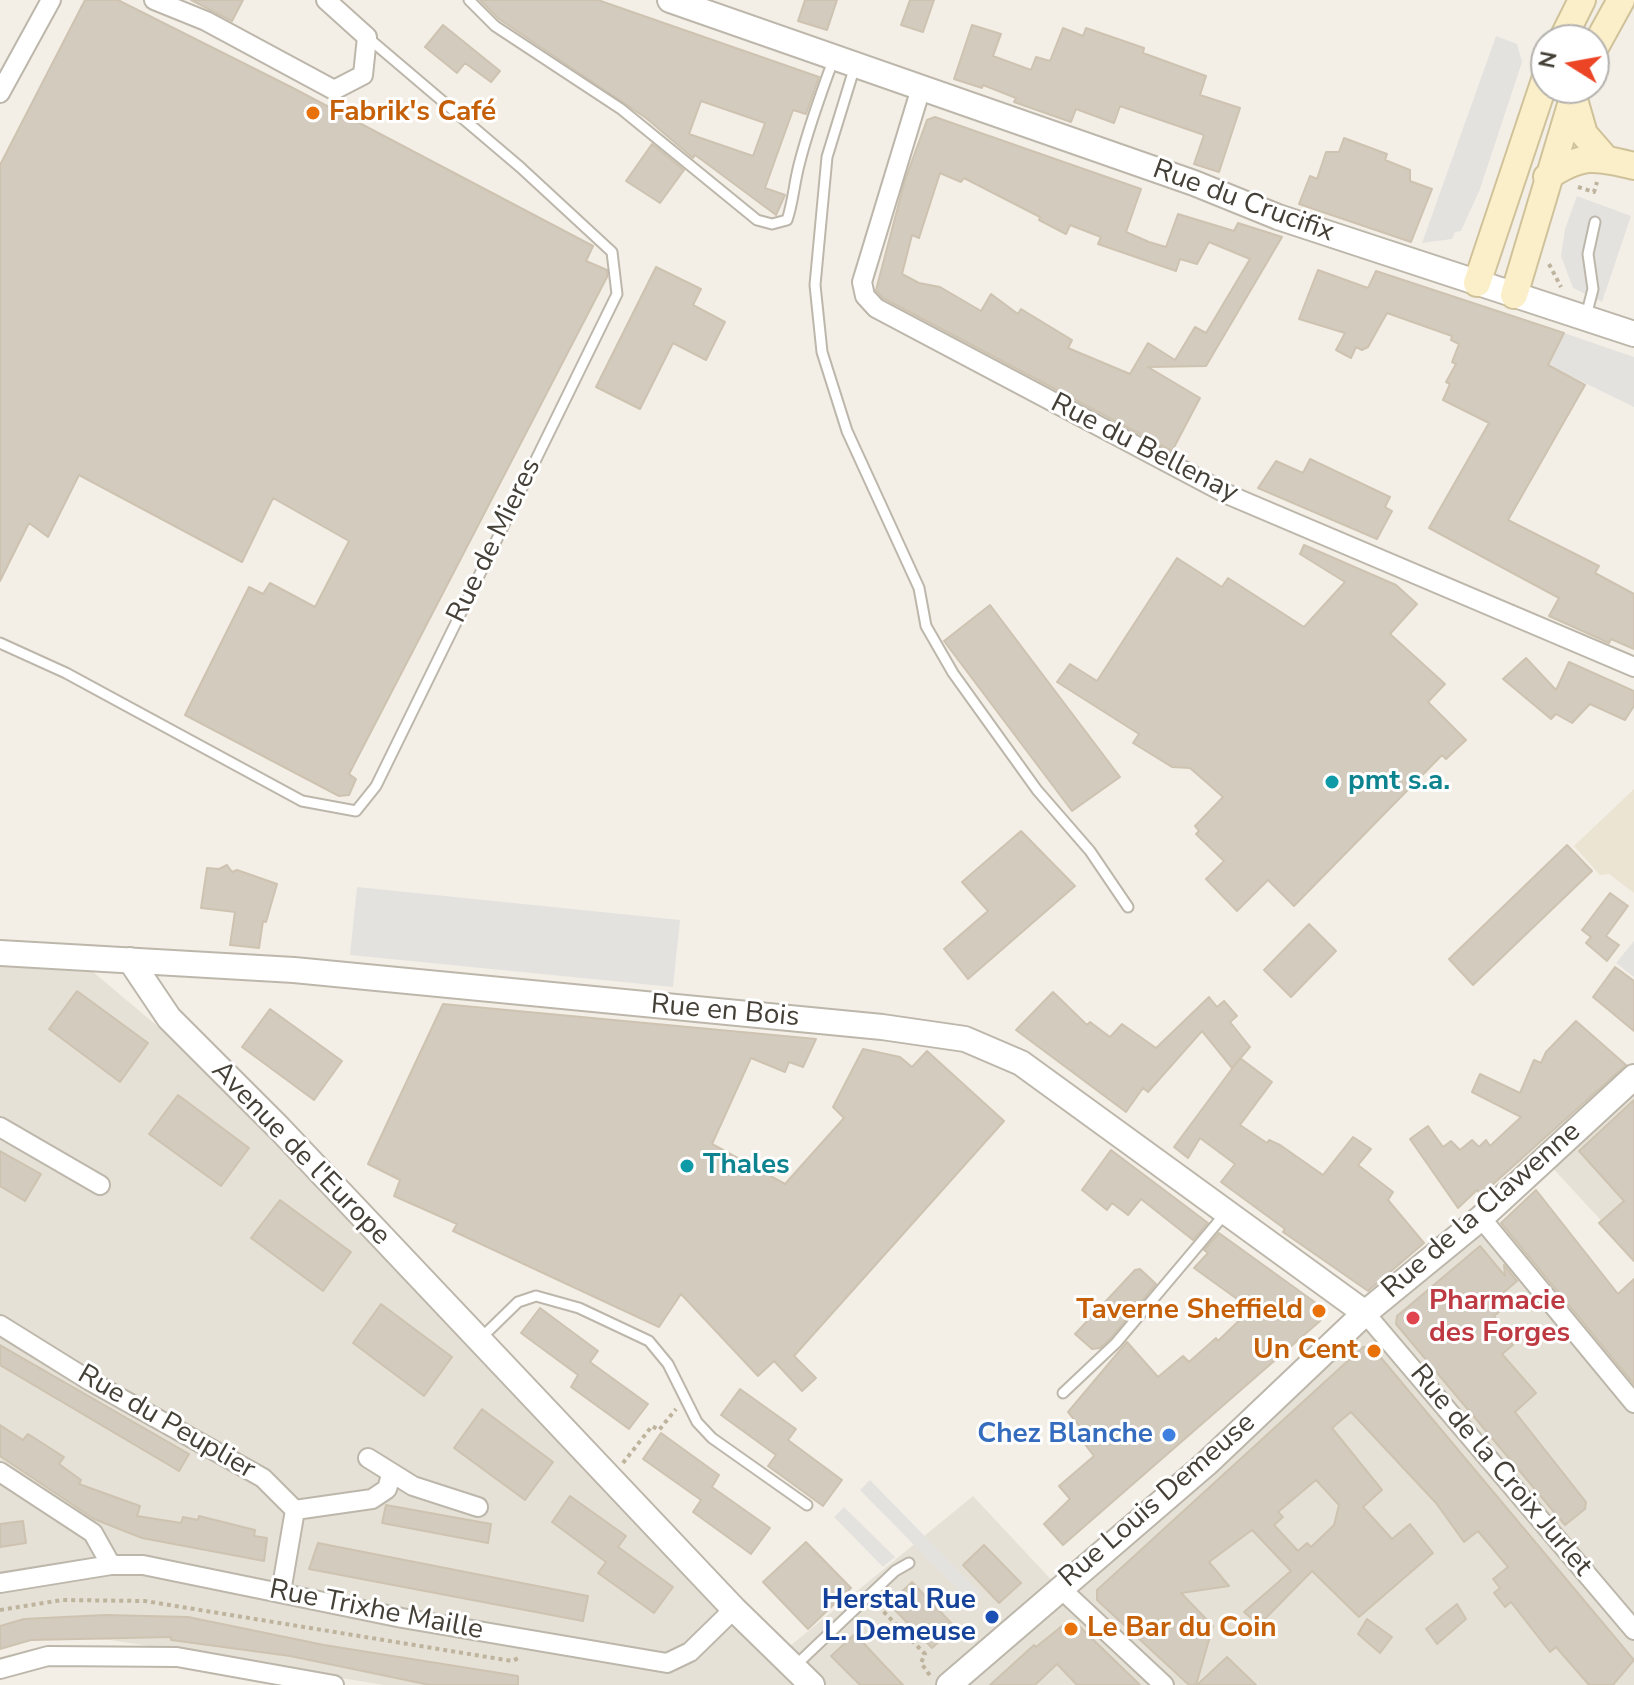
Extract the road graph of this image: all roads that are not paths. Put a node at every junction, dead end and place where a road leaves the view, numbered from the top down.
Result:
1 (51, 0) edge
2 (154, 0) edge
3 (326, 0) edge
4 (469, 0) edge
5 (670, 0) edge
6 (1582, 0) edge
7 (1621, 0) edge
8 (1570, 24) edge
9 (1608, 24) edge
10 (367, 37) junction
11 (845, 61) junction
12 (921, 88) junction
13 (0, 93) edge
14 (1537, 104) edge
15 (1571, 104) edge
16 (1578, 104) edge
17 (1604, 157) junction
18 (1634, 166) edge
19 (1547, 177) junction
20 (1595, 222) dead end
21 (1477, 283) junction
22 (1514, 295) junction
23 (1585, 319) junction
24 (1634, 334) edge
25 (0, 643) edge
26 (1634, 667) edge
27 (1128, 907) dead end
28 (0, 953) edge
29 (130, 960) junction
30 (1634, 1077) edge
31 (0, 1127) edge
32 (100, 1185) dead end
33 (1227, 1212) junction
34 (1481, 1218) junction
35 (1365, 1313) junction
36 (0, 1325) edge
37 (477, 1341) junction
38 (1063, 1393) dead end
39 (1634, 1403) edge
40 (368, 1458) dead end
41 (0, 1472) edge
42 (391, 1475) junction
43 (807, 1505) dead end
44 (478, 1507) dead end
45 (295, 1510) junction
46 (909, 1563) dead end
47 (111, 1565) junction
48 (0, 1583) edge
49 (1059, 1587) junction
50 (281, 1592) junction
51 (734, 1609) junction
52 (1634, 1630) edge
53 (793, 1667) junction
54 (0, 1669) edge
55 (334, 1685) edge
56 (812, 1685) edge
57 (949, 1685) edge
58 (1164, 1685) edge

1 - 13 street
2 - 10 street
3 - 10 street, Rue de Mieres
4 - 11 lane
5 - 11 street, Rue du Crucifix
6 - 8 main road
7 - 9 main road
10 - 25 lane, Rue de Mieres
11 - 12 street, Rue du Crucifix
11 - 27 lane
12 - 21 street, Rue du Crucifix
12 - 26 street, Rue du Bellenay
14 - 21 main road
15 - 19 main road
16 - 17 main road
17 - 18 main road
17 - 19 main road
19 - 22 main road
20 - 23 lane
21 - 22 street, Rue du Crucifix
22 - 23 street, Rue du Crucifix
23 - 24 street, Rue du Crucifix
28 - 29 street, Rue en Bois
29 - 33 street, Rue en Bois
29 - 37 street, Avenue de l'Europe
30 - 34 street, Rue de la Clawenne
31 - 32 street
33 - 35 street, Rue en Bois
33 - 38 lane
34 - 35 street, Rue de la Clawenne
34 - 39 street
35 - 49 street, Rue Louis Demeuse
35 - 52 street, Rue de la Croix Jurlet
36 - 45 street, Rue du Peuplier
37 - 43 lane
37 - 51 street, Avenue de l'Europe
40 - 42 street
41 - 47 street
42 - 44 street
42 - 45 street
45 - 50 street
46 - 53 lane
47 - 48 street, Rue Trixhe Maille
47 - 50 street, Rue Trixhe Maille
49 - 57 street, Rue Louis Demeuse
49 - 58 street
50 - 51 street, Rue Trixhe Maille
51 - 53 street, Avenue de l'Europe
53 - 56 street, Avenue de l'Europe
54 - 55 street

